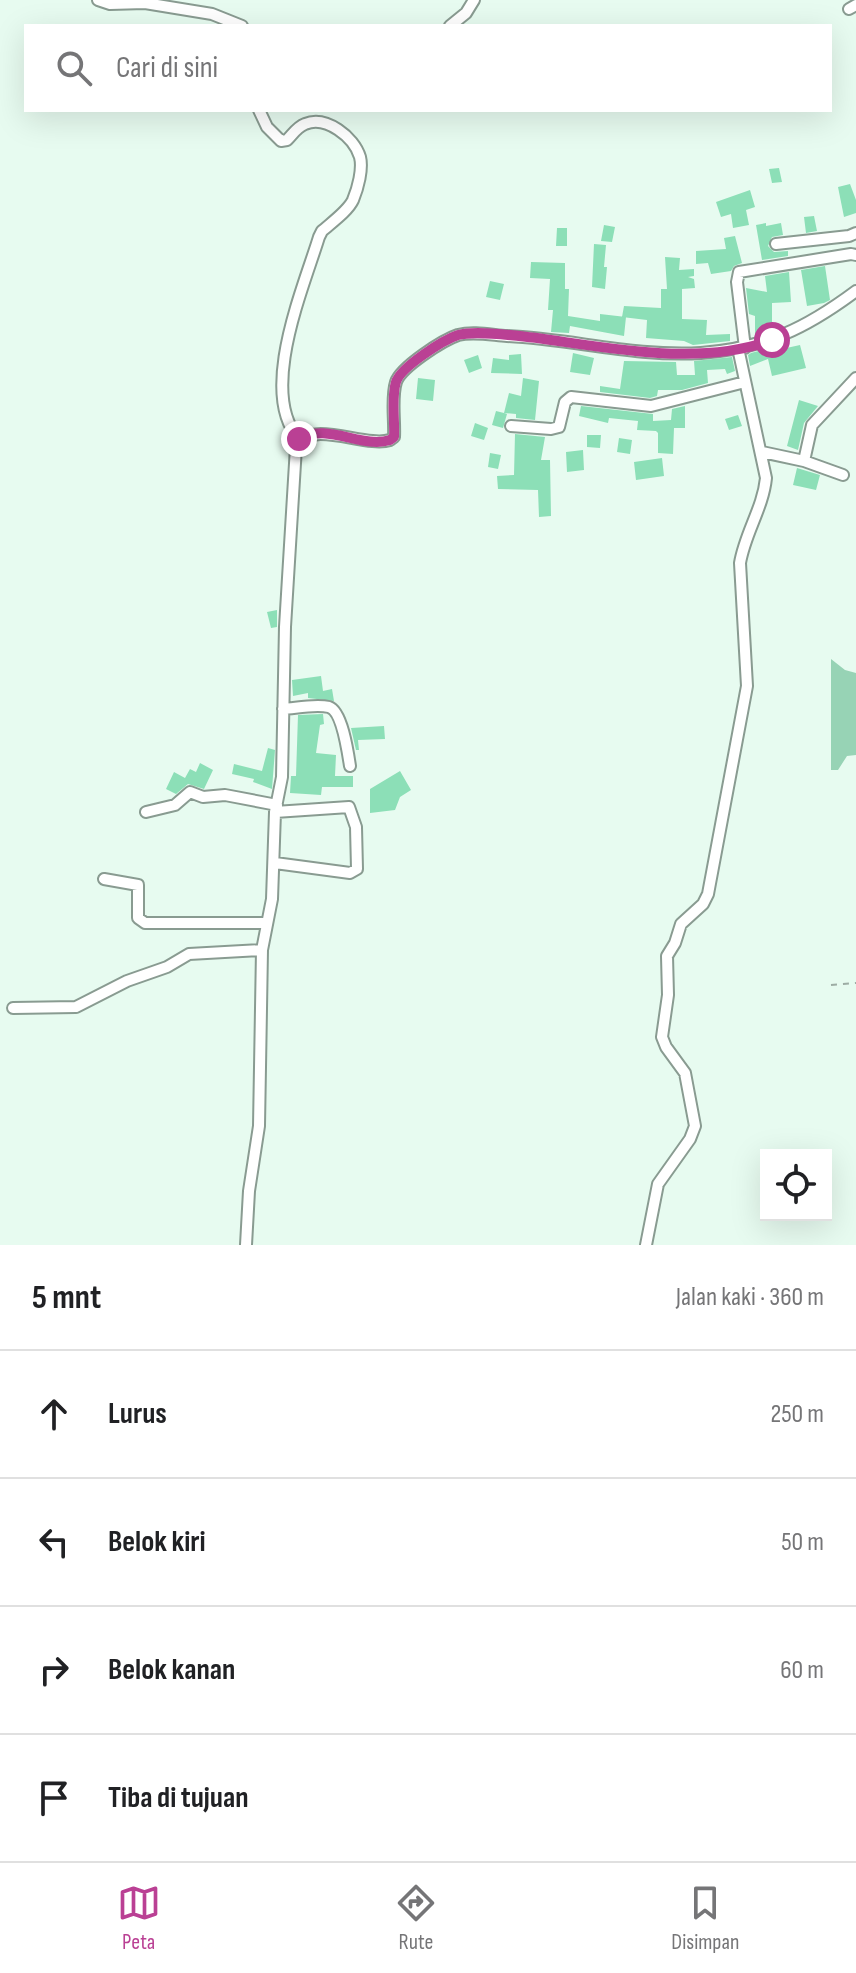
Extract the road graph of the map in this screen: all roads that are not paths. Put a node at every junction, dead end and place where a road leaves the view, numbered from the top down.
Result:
1 (98, 0) edge
2 (474, 0) edge
3 (237, 24) edge
4 (452, 24) edge
5 (260, 112) edge
6 (856, 233) edge
7 (776, 244) dead end
8 (856, 255) edge
9 (856, 291) edge
10 (741, 348) junction
11 (856, 378) edge
12 (745, 382) junction
13 (511, 426) dead end
14 (299, 439) junction
15 (762, 452) junction
16 (804, 461) junction
17 (843, 475) dead end
18 (283, 709) junction
19 (350, 766) dead end
20 (276, 808) junction
21 (146, 812) dead end
22 (275, 863) junction
23 (104, 879) dead end
24 (266, 923) junction
25 (262, 950) junction
26 (13, 1008) dead end
27 (246, 1245) edge
28 (646, 1245) edge

1 - 3 street
2 - 4 street
5 - 14 street
6 - 7 street
8 - 10 street
9 - 10 street
10 - 12 street
10 - 14 street
11 - 16 street
12 - 13 street
12 - 15 street
14 - 18 street
15 - 16 street
15 - 28 street
16 - 17 street
18 - 19 street
18 - 20 street
20 - 21 street
20 - 22 street
20 - 22 street
22 - 24 street
23 - 24 street
24 - 25 street
25 - 26 street
25 - 27 street

